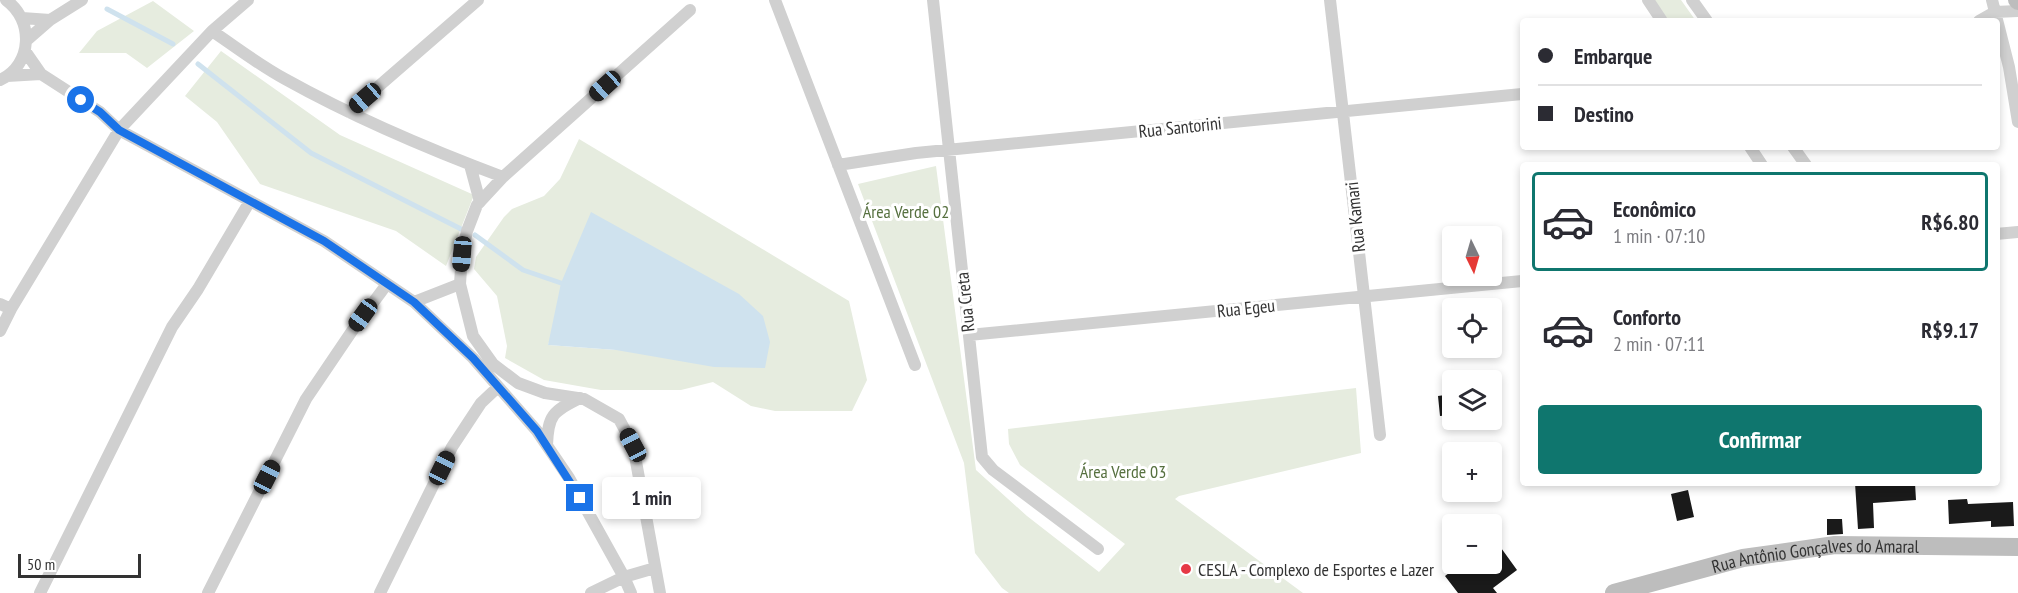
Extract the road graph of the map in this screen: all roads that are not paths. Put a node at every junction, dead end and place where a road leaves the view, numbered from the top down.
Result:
1 (6, 0) edge
2 (82, 0) edge
3 (248, 0) edge
4 (478, 0) edge
5 (775, 0) edge
6 (933, 0) edge
7 (1330, 0) edge
8 (1648, 0) edge
9 (1692, 0) edge
10 (1993, 6) edge
11 (690, 10) dead end
12 (2018, 11) edge
13 (22, 18) junction
14 (1660, 18) edge
15 (1705, 18) edge
16 (1982, 18) edge
17 (50, 20) junction
18 (212, 31) junction
19 (2000, 33) edge
20 (26, 45) junction
21 (41, 74) junction
22 (4, 78) edge
23 (1520, 94) edge
24 (349, 112) junction
25 (1343, 112) junction
26 (2018, 122) edge
27 (119, 130) junction
28 (949, 150) junction
29 (470, 165) junction
30 (838, 165) junction
31 (503, 177) junction
32 (250, 201) junction
33 (480, 202) junction
34 (2018, 232) edge
35 (2000, 234) edge
36 (1520, 281) edge
37 (387, 284) junction
38 (460, 285) junction
39 (1364, 296) junction
40 (414, 302) junction
41 (5, 306) edge
42 (0, 331) edge
43 (969, 335) junction
44 (915, 365) dead end
45 (498, 387) junction
46 (580, 398) junction
47 (1380, 435) dead end
48 (547, 445) junction
49 (2018, 548) edge
50 (1098, 549) dead end
51 (655, 568) junction
52 (624, 577) junction
53 (40, 593) edge
54 (208, 593) edge
55 (380, 593) edge
56 (591, 593) edge
57 (630, 593) edge
58 (660, 593) edge
59 (1614, 593) edge

1 - 13 street
2 - 17 street
3 - 18 street
4 - 24 street
5 - 30 street
6 - 28 street, Rua Creta
7 - 25 street, Rua Kamari
8 - 14 street
9 - 15 street
10 - 12 street
10 - 16 street
11 - 31 street
13 - 17 street
13 - 20 street
17 - 20 street
18 - 24 street
18 - 27 street
19 - 26 street
20 - 21 street
20 - 22 street
21 - 22 street
21 - 27 street
23 - 25 street, Rua Santorini
24 - 29 street
25 - 28 street, Rua Santorini
25 - 39 street, Rua Kamari
27 - 32 street
27 - 41 street
28 - 30 street, Rua Santorini
28 - 43 street, Rua Creta
29 - 31 street
29 - 33 street
30 - 44 street
31 - 33 street
32 - 37 street
32 - 53 street
33 - 38 street
34 - 35 street
36 - 39 street, Rua Egeu
37 - 40 street
37 - 54 street
38 - 40 street
38 - 46 street
39 - 43 street, Rua Egeu
39 - 47 street, Rua Kamari
40 - 45 street
41 - 42 street
43 - 50 street, Rua Creta
45 - 48 street
45 - 55 street
46 - 48 street
46 - 51 street
48 - 52 street
49 - 59 street, Rua Antônio Gonçalves do Amaral
51 - 52 street
51 - 58 street
52 - 56 street
52 - 57 street

